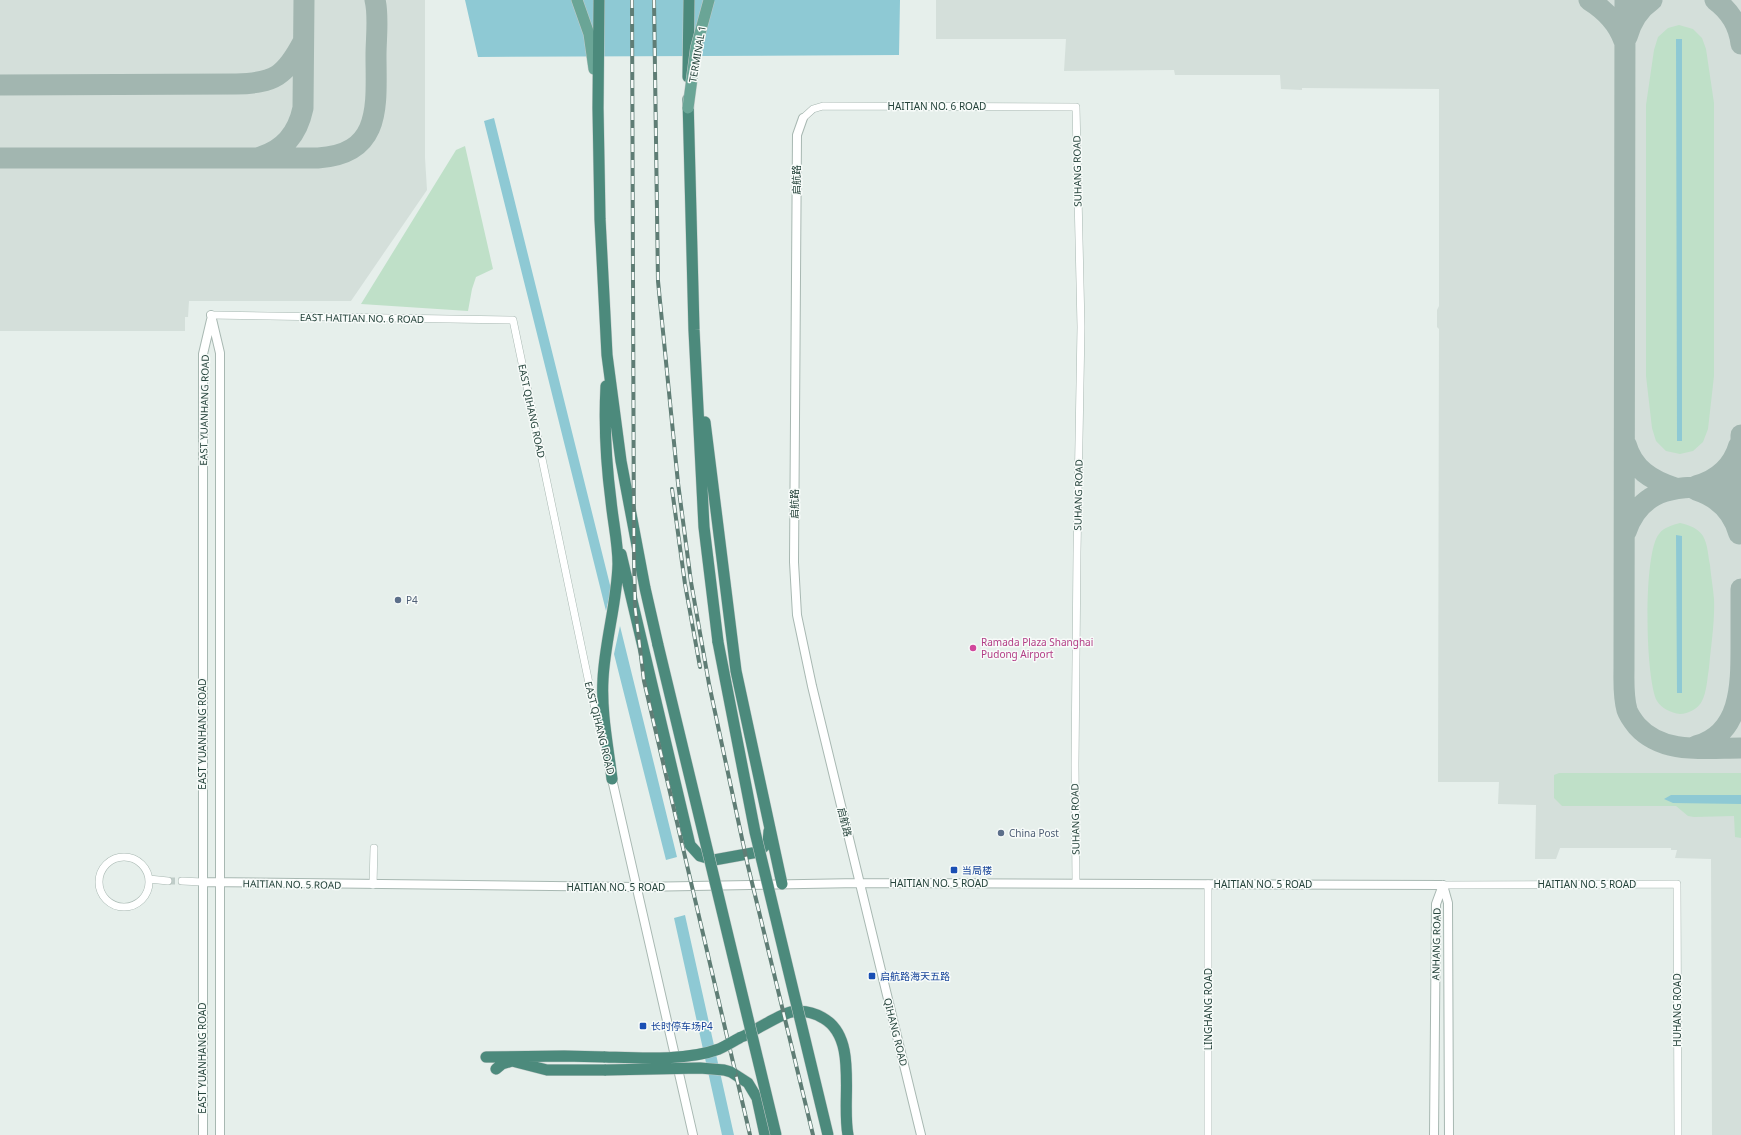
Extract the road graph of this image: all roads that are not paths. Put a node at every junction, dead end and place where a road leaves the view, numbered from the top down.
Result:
1 (577, 0) edge
2 (599, 0) edge
3 (689, 0) edge
4 (709, 0) edge
5 (1076, 107) joint
6 (598, 108) junction
7 (688, 108) junction
8 (803, 118) joint
9 (212, 315) junction
10 (513, 320) joint
11 (694, 330) junction
12 (607, 355) junction
13 (616, 534) junction
14 (612, 779) junction
15 (770, 826) junction
16 (374, 848) dead end
17 (149, 879) junction
18 (168, 881) tunnel mouth
19 (182, 881) tunnel mouth
20 (202, 882) junction
21 (859, 882) junction
22 (220, 883) junction
23 (1076, 883) junction
24 (782, 884) junction
25 (1208, 884) junction
26 (1677, 884) joint
27 (373, 885) junction
28 (1444, 885) junction
29 (637, 887) junction
30 (486, 1057) dead end
31 (496, 1069) dead end
32 (203, 1135) edge
33 (220, 1135) edge
34 (693, 1135) edge
35 (765, 1135) edge
36 (776, 1135) edge
37 (828, 1135) edge
38 (848, 1135) edge
39 (921, 1135) edge
40 (1208, 1135) edge
41 (1434, 1135) edge
42 (1449, 1135) edge
43 (1678, 1135) edge

1 - 6 main road
2 - 6 highway
3 - 7 highway, bridge
4 - 7 main road, TERMINAL 1, bridge
5 - 8 street, HAITIAN NO. 6 ROAD
5 - 23 street, SUHANG ROAD
6 - 12 highway
7 - 11 highway
8 - 21 street, 启航路
9 - 10 street, EAST HAITIAN NO. 6 ROAD
9 - 20 street, EAST YUANHANG ROAD
9 - 22 street, EAST YUANHANG ROAD
10 - 14 street, EAST QIHANG ROAD
11 - 15 highway
11 - 37 highway, bridge
12 - 13 highway
12 - 36 highway, bridge
13 - 14 highway
13 - 15 highway
14 - 29 street, EAST QIHANG ROAD
15 - 24 highway
16 - 27 street
17 - 17 street
17 - 18 street
19 - 20 street
20 - 22 street, HAITIAN NO. 5 ROAD
20 - 32 street, EAST YUANHANG ROAD
21 - 23 street, HAITIAN NO. 5 ROAD
21 - 24 street, HAITIAN NO. 5 ROAD
21 - 39 street, QIHANG ROAD
22 - 27 street, HAITIAN NO. 5 ROAD
22 - 33 street, EAST YUANHANG ROAD
23 - 25 street, HAITIAN NO. 5 ROAD
24 - 29 street, HAITIAN NO. 5 ROAD
25 - 28 street, HAITIAN NO. 5 ROAD
25 - 40 street, LINGHANG ROAD
26 - 28 street, HAITIAN NO. 5 ROAD
26 - 43 street, HUHANG ROAD
27 - 29 street, HAITIAN NO. 5 ROAD
28 - 41 street, ANHANG ROAD
28 - 42 street, ANHANG ROAD
29 - 34 street, EAST QIHANG ROAD
30 - 38 highway, bridge
31 - 35 highway, bridge

